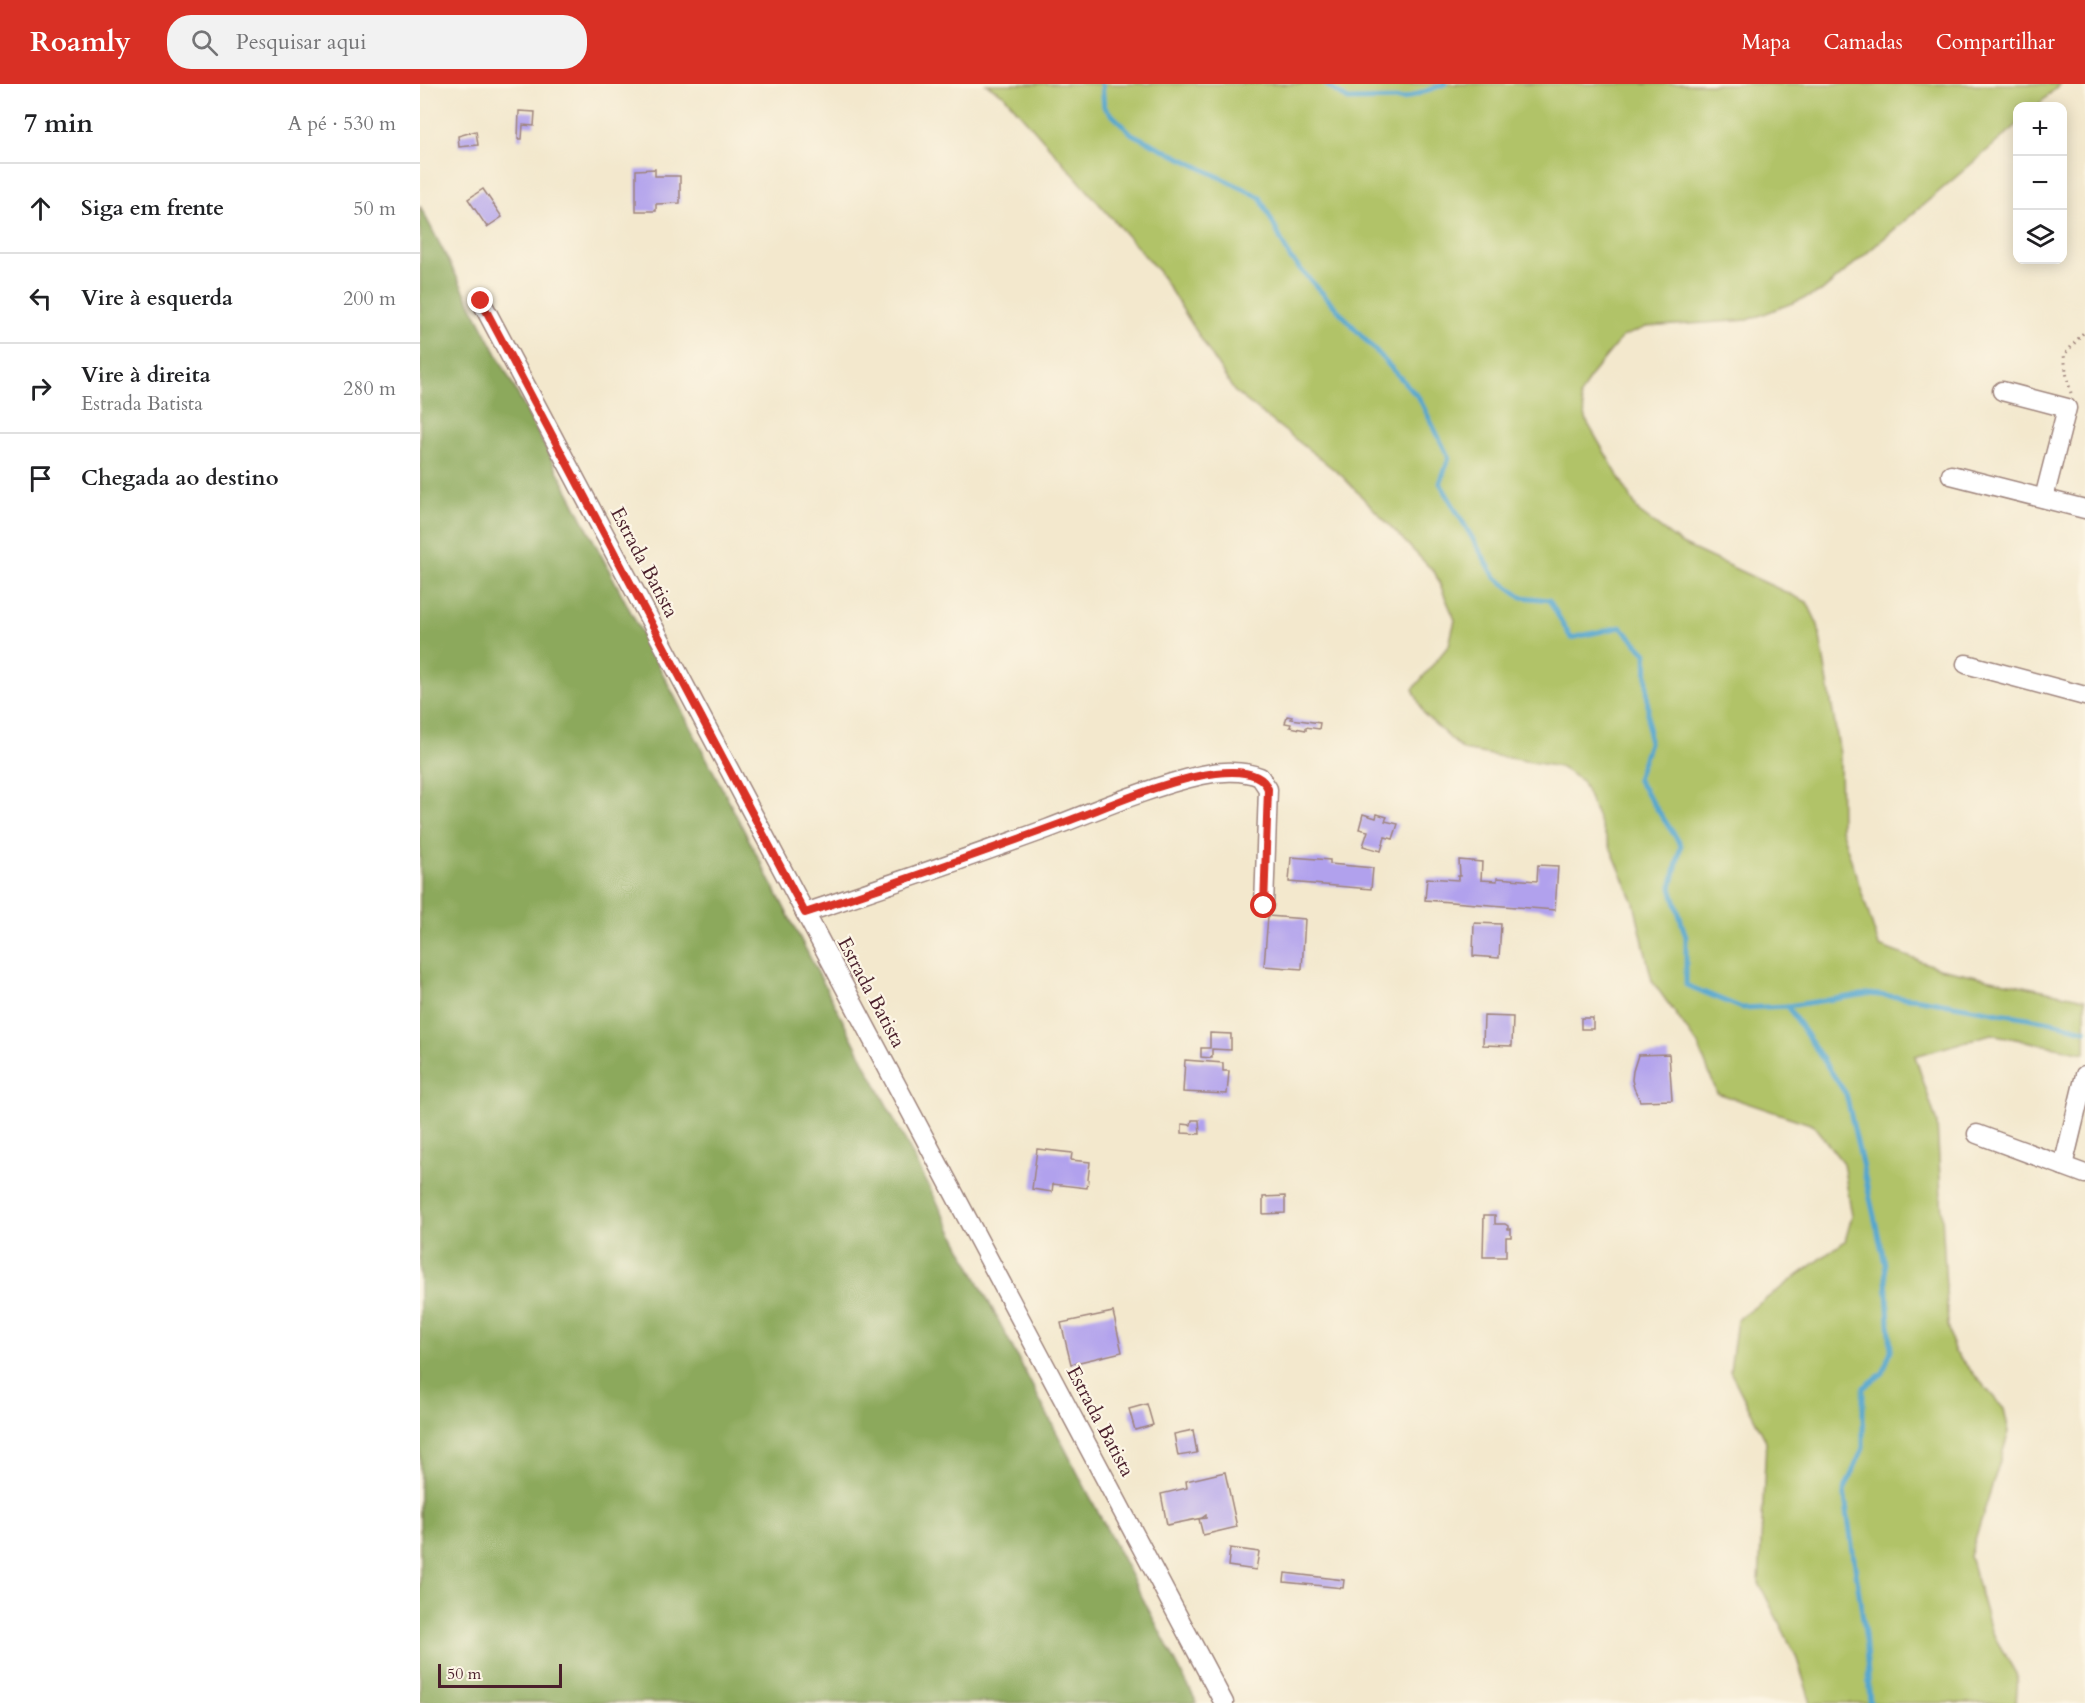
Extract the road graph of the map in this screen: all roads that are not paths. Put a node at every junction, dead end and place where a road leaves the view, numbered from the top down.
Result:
1 (481, 301) dead end
2 (2002, 391) dead end
3 (1951, 475) dead end
4 (2044, 498) junction
5 (2085, 509) edge
6 (1966, 664) dead end
7 (2085, 696) edge
8 (1264, 906) dead end
9 (805, 913) junction
10 (2085, 1075) edge
11 (1977, 1134) dead end
12 (2063, 1166) junction
13 (2085, 1174) edge
14 (1224, 1703) edge

1 - 9 street, Estrada Batista
2 - 4 street
3 - 4 street
4 - 5 street
6 - 7 street
8 - 9 street
9 - 14 street, Estrada Batista
10 - 12 street
11 - 12 street
12 - 13 street

